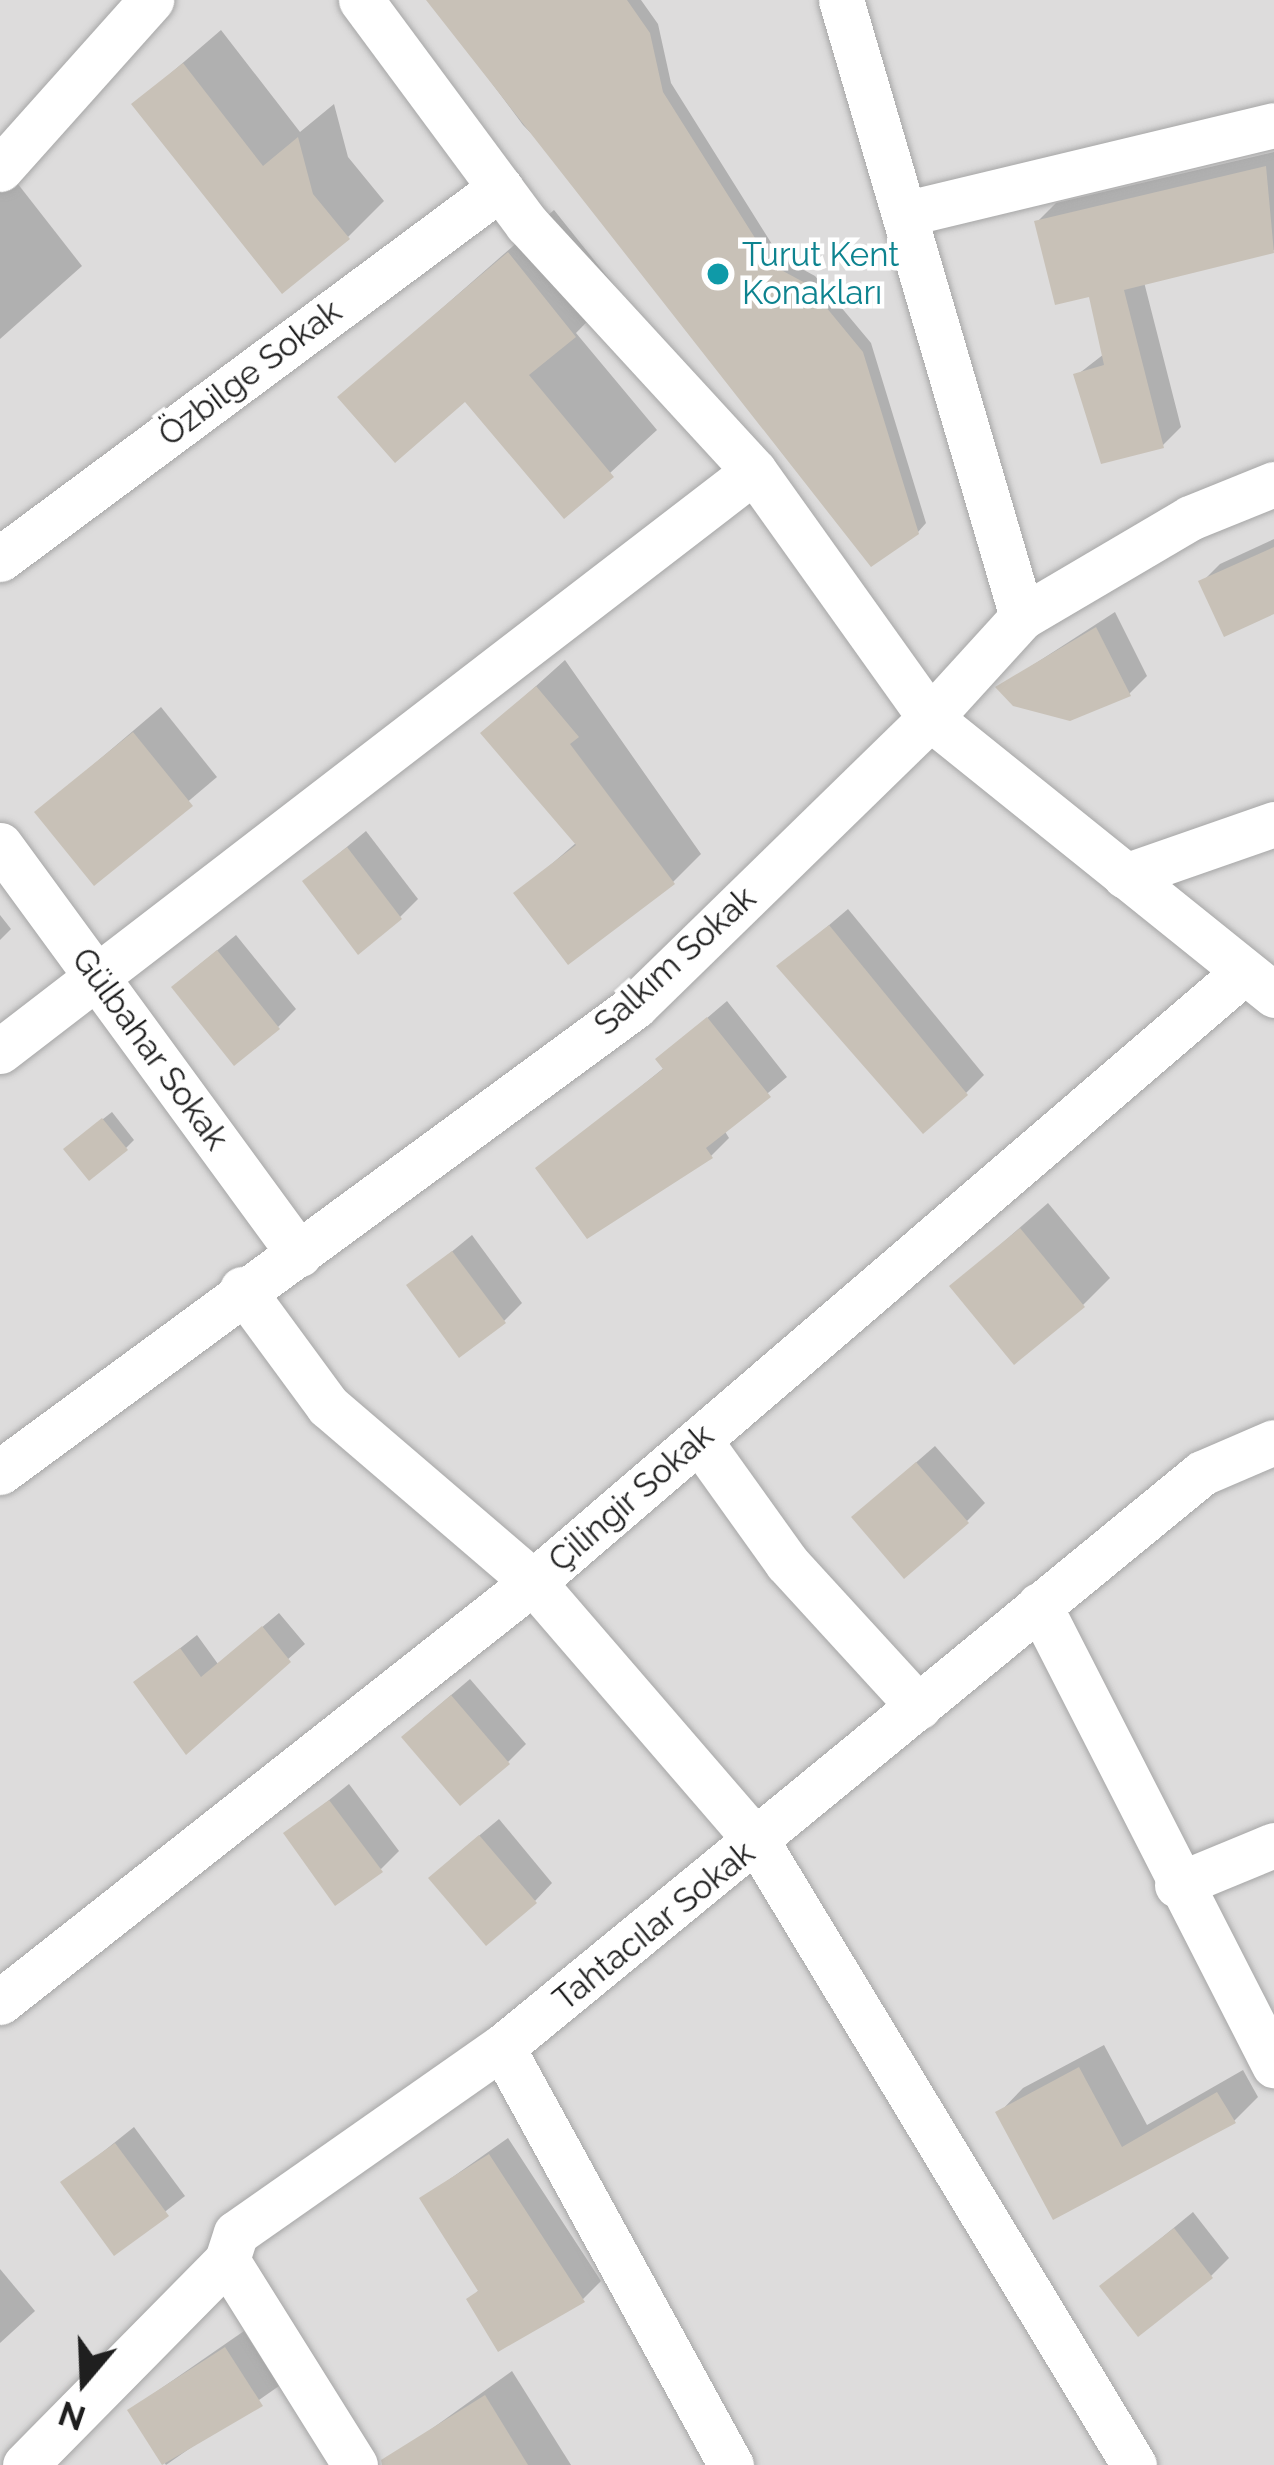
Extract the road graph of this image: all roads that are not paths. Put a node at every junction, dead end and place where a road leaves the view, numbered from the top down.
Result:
1 (151, 0) edge
2 (361, 0) edge
3 (841, 0) edge
4 (1274, 124) edge
5 (0, 169) edge
6 (500, 188) junction
7 (908, 213) junction
8 (754, 471) junction
9 (1274, 484) edge
10 (0, 559) edge
11 (1022, 617) junction
12 (930, 718) junction
13 (1274, 824) edge
14 (0, 845) edge
15 (1125, 876) junction
16 (97, 976) junction
17 (1259, 984) edge
18 (0, 1051) edge
19 (299, 1254) junction
20 (242, 1289) junction
21 (699, 1440) junction
22 (1274, 1442) edge
23 (0, 1472) edge
24 (533, 1582) junction
25 (1040, 1605) junction
26 (919, 1707) junction
27 (758, 1844) junction
28 (1274, 1845) edge
29 (1177, 1885) junction
30 (0, 2002) edge
31 (502, 2047) junction
32 (1274, 2065) edge
33 (227, 2260) junction
34 (25, 2465) edge
35 (355, 2465) edge
36 (731, 2465) edge
37 (1134, 2465) edge

1 - 5 street
2 - 6 street
3 - 7 street
4 - 7 street
6 - 8 street
6 - 10 street, Özbilge Sokak
7 - 11 street
8 - 12 street
8 - 16 street
9 - 11 street, Salkım Sokak
11 - 12 street, Salkım Sokak
12 - 15 street
12 - 19 street, Salkım Sokak
13 - 15 street
14 - 16 street, Gülbahar Sokak
15 - 17 street
16 - 18 street
16 - 19 street, Gülbahar Sokak
17 - 21 street, Çilingir Sokak
19 - 20 street, Salkım Sokak
20 - 23 street, Salkım Sokak
20 - 24 street
21 - 24 street, Çilingir Sokak
21 - 26 street
22 - 25 street, Tahtacılar Sokak
24 - 27 street
24 - 30 street, Çilingir Sokak
25 - 26 street, Tahtacılar Sokak
25 - 29 street
26 - 27 street, Tahtacılar Sokak
27 - 31 street, Tahtacılar Sokak
27 - 37 street
28 - 29 street
29 - 32 street
31 - 33 street, Tahtacılar Sokak
31 - 36 street
33 - 34 street, Tahtacılar Sokak
33 - 35 street

